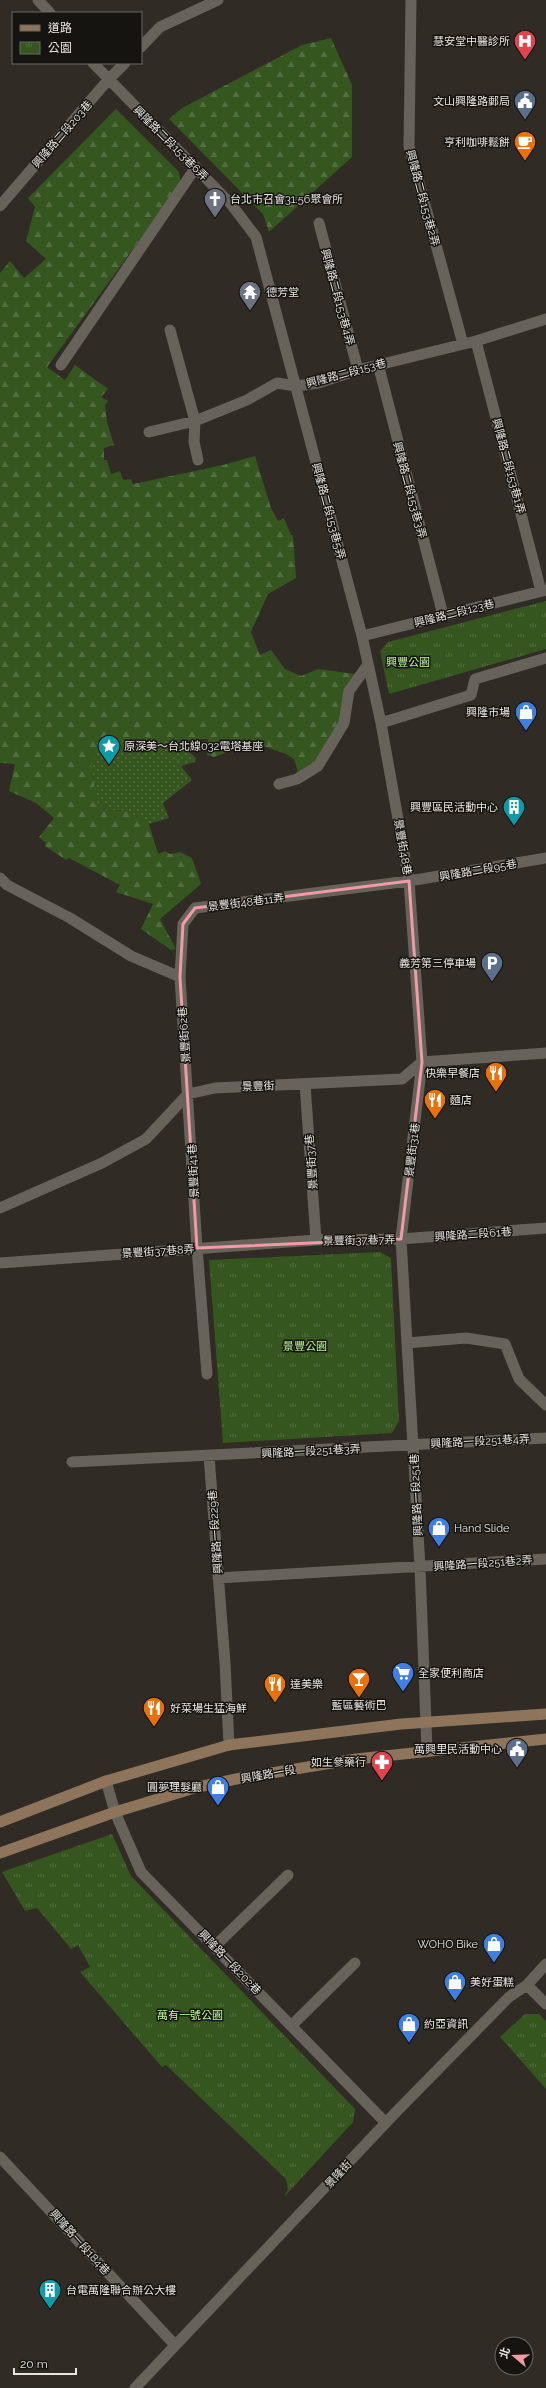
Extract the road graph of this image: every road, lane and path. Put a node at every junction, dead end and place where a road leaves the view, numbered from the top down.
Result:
1 (38, 0) edge
2 (218, 0) edge
3 (411, 0) edge
4 (49, 12) edge
5 (142, 46) edge
6 (94, 64) edge
7 (124, 64) edge
8 (108, 80) junction
9 (196, 168) junction
10 (0, 206) edge
11 (319, 223) dead end
12 (546, 319) edge
13 (170, 330) dead end
14 (476, 341) junction
15 (463, 344) junction
16 (378, 364) junction
17 (61, 365) dead end
18 (358, 370) junction
19 (296, 386) junction
20 (195, 421) junction
21 (149, 432) dead end
22 (198, 460) dead end
23 (544, 591) edge
24 (443, 615) junction
25 (362, 636) junction
26 (546, 658) edge
27 (368, 666) junction
28 (381, 723) junction
29 (279, 784) dead end
30 (546, 858) edge
31 (0, 878) edge
32 (409, 881) junction
33 (180, 977) junction
34 (546, 1053) edge
35 (422, 1062) junction
36 (305, 1084) junction
37 (188, 1094) junction
38 (0, 1208) edge
39 (546, 1228) edge
40 (401, 1239) junction
41 (316, 1240) junction
42 (197, 1248) junction
43 (0, 1263) edge
44 (407, 1343) junction
45 (207, 1374) dead end
46 (546, 1405) edge
47 (546, 1438) edge
48 (413, 1445) junction
49 (209, 1456) junction
50 (72, 1462) dead end
51 (546, 1559) edge
52 (420, 1567) junction
53 (218, 1578) junction
54 (546, 1714) edge
55 (427, 1723) junction
56 (546, 1739) edge
57 (229, 1744) junction
58 (427, 1750) junction
59 (106, 1780) junction
60 (115, 1812) junction
61 (0, 1822) edge
62 (0, 1853) edge
63 (288, 1875) dead end
64 (215, 1946) junction
65 (355, 1963) dead end
66 (546, 1964) edge
67 (527, 1985) junction
68 (546, 2004) edge
69 (292, 2026) junction
70 (386, 2123) junction
71 (1, 2161) edge
72 (175, 2345) junction
73 (135, 2388) edge

1 - 4 street
2 - 5 street
3 - 15 street, 興隆路二段153巷2弄
6 - 8 street, 興隆路二段153巷6弄
7 - 8 street, 興隆路二段203巷
8 - 9 street, 興隆路二段153巷6弄
8 - 10 street, 興隆路二段203巷
9 - 17 street
9 - 19 street, 興隆路二段153巷6弄
11 - 18 street, 興隆路二段153巷4弄
12 - 14 street, 興隆路二段153巷
13 - 20 street
14 - 15 street, 興隆路二段153巷
14 - 23 street, 興隆路二段153巷1弄
15 - 16 street, 興隆路二段153巷
16 - 18 street, 興隆路二段153巷
16 - 24 street, 興隆路二段153巷3弄
18 - 19 street, 興隆路二段153巷
19 - 20 street, 興隆路二段153巷
19 - 25 street, 興隆路二段153巷5弄
20 - 21 street, 興隆路二段153巷
20 - 22 street
23 - 24 street, 興隆路二段123巷
24 - 25 street, 興隆路二段123巷
25 - 27 street, 景豐街48巷
26 - 28 street
27 - 28 street, 景豐街48巷
27 - 29 street
28 - 32 street, 景豐街48巷
30 - 32 street, 興隆路二段95巷
31 - 33 street
32 - 33 street, 景豐街48巷11弄
32 - 35 street, 景豐街48巷
33 - 37 street, 景豐街62巷
34 - 35 street
35 - 36 street, 景豐街
35 - 40 street, 景豐街31巷
36 - 37 street, 景豐街
36 - 41 street, 景豐街37巷
37 - 38 street
37 - 42 street, 景豐街41巷
39 - 40 street, 興隆路二段61巷
40 - 41 street, 景豐街37巷7弄
40 - 44 street, 興隆路一段251巷
41 - 42 street, 景豐街37巷8弄
42 - 43 street, 景豐街37巷8弄
42 - 45 street, 景豐街41巷
44 - 46 street
44 - 48 street, 興隆路一段251巷
47 - 48 street, 興隆路一段251巷4弄
48 - 49 street, 興隆路一段251巷3弄
48 - 52 street, 興隆路一段251巷
49 - 50 street
49 - 53 street, 興隆路一段229巷
51 - 52 street, 興隆路一段251巷2弄
52 - 53 street, 興隆路一段251巷2弄
52 - 55 street, 興隆路一段251巷
53 - 57 street, 興隆路一段229巷
54 - 55 main road
55 - 57 main road
55 - 58 street, 興隆路一段251巷
56 - 58 main road, 興隆路一段
57 - 59 main road
58 - 60 main road, 興隆路一段
59 - 60 street, 興隆路一段202巷
59 - 61 main road
60 - 62 main road, 興隆路一段
60 - 64 street, 興隆路一段202巷
63 - 64 street
64 - 69 street, 興隆路一段202巷
65 - 69 street
66 - 67 street, 景隆街
67 - 68 street
67 - 70 street, 景隆街
69 - 70 street, 興隆路一段202巷
70 - 72 street, 景隆街
71 - 72 street, 興隆路一段184巷
72 - 73 street, 景隆街

